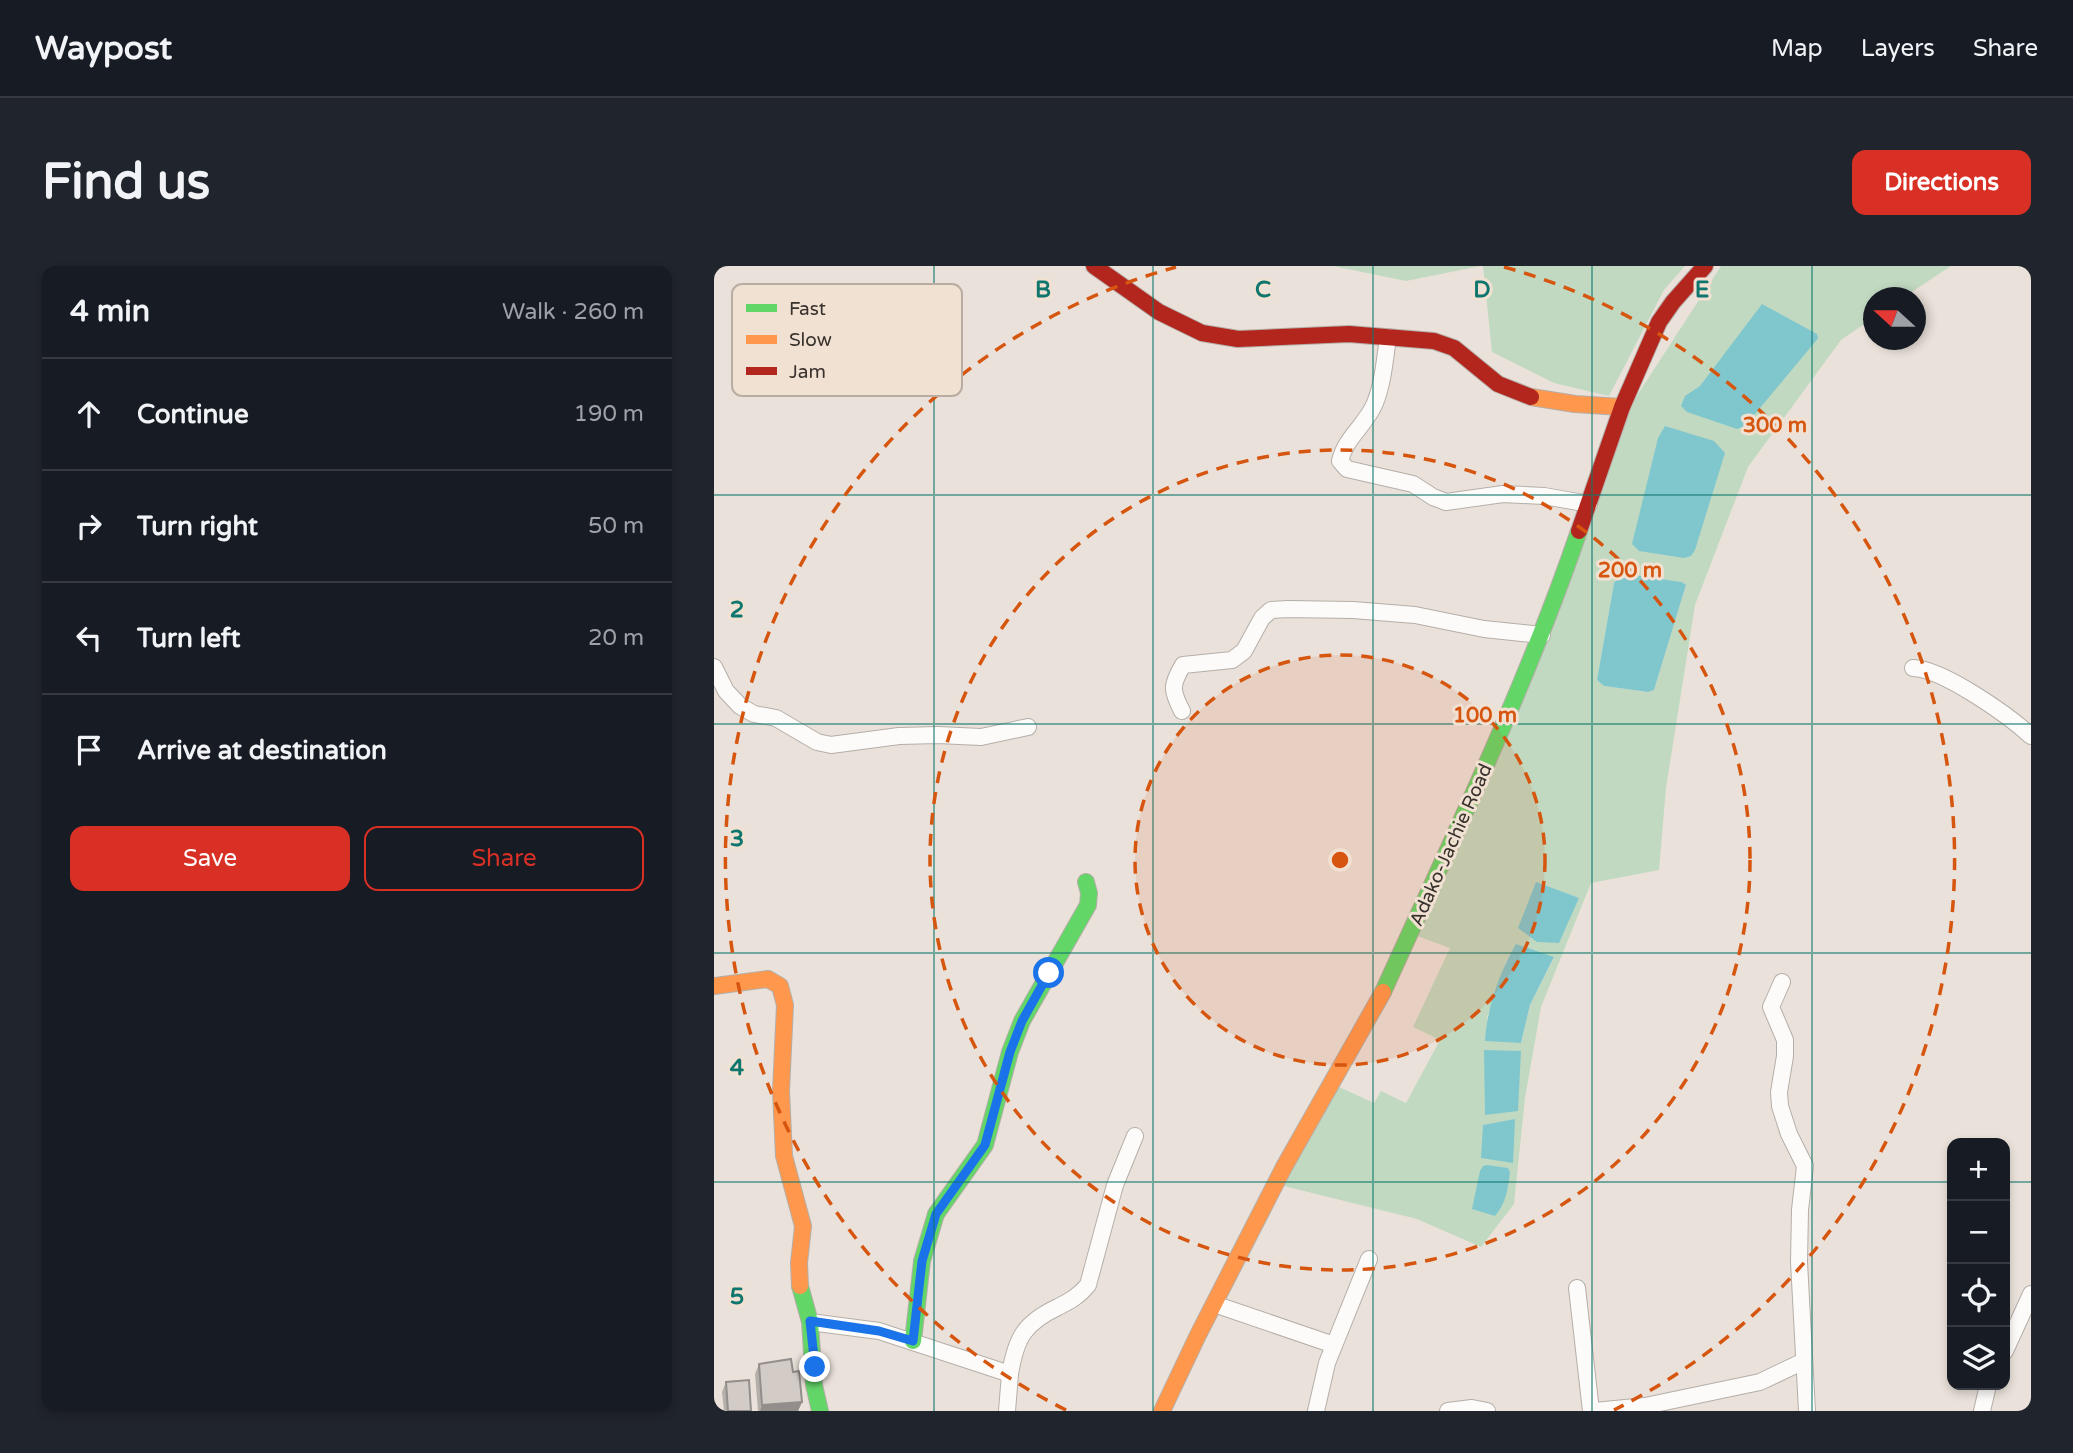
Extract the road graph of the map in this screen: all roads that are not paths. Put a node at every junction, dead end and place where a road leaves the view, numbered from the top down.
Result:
1 (1094, 266) edge
2 (1705, 266) edge
3 (1388, 337) junction
4 (1622, 407) junction
5 (1589, 504) junction
6 (1542, 635) junction
7 (714, 667) edge
8 (1913, 668) dead end
9 (1182, 711) dead end
10 (1028, 727) dead end
11 (2031, 736) edge
12 (1086, 882) dead end
13 (1782, 982) dead end
14 (714, 986) edge
15 (1135, 1136) dead end
16 (1369, 1259) dead end
17 (1577, 1287) dead end
18 (2031, 1294) edge
19 (1214, 1304) junction
20 (810, 1321) junction
21 (913, 1341) junction
22 (2010, 1341) edge
23 (1334, 1345) junction
24 (1804, 1361) junction
25 (1010, 1374) junction
26 (1987, 1390) edge
27 (1982, 1407) edge
28 (820, 1411) edge
29 (1007, 1411) edge
30 (1162, 1411) edge
31 (1316, 1411) edge
32 (1448, 1411) edge
33 (1487, 1411) edge
34 (1593, 1411) edge
35 (1807, 1411) edge
36 (1998, 1411) edge

1 - 3 street
2 - 4 street, Adako-Jachie Road
3 - 4 street
3 - 5 street
4 - 5 street, Adako-Jachie Road
5 - 6 street, Adako-Jachie Road
6 - 9 street
6 - 19 street, Adako-Jachie Road
7 - 10 street
8 - 11 street
12 - 21 street
13 - 24 street
14 - 20 street
15 - 25 street
16 - 23 street
17 - 34 street
18 - 22 street
19 - 23 street
19 - 30 street, Adako-Jachie Road
20 - 21 street
20 - 28 street
21 - 25 street
23 - 31 street
24 - 34 street
24 - 35 street
25 - 29 street
26 - 27 street
27 - 36 street
32 - 33 street

